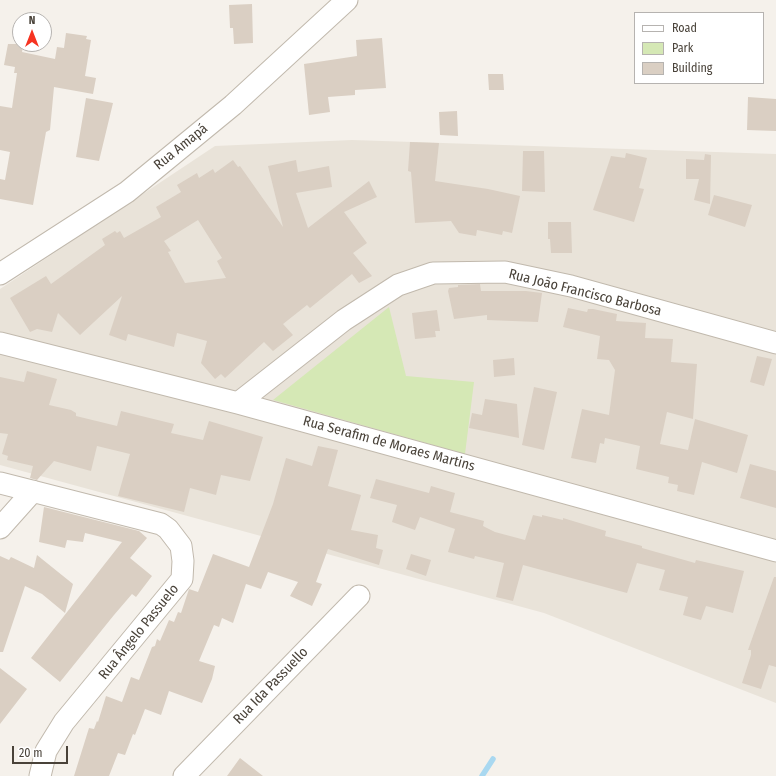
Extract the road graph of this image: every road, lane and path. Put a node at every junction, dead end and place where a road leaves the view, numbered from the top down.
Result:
1 (347, 0) edge
2 (0, 274) edge
3 (0, 343) edge
4 (776, 343) edge
5 (238, 403) junction
6 (0, 483) edge
7 (33, 492) junction
8 (0, 528) edge
9 (776, 551) edge
10 (358, 596) dead end
11 (40, 776) edge
12 (184, 776) edge

1 - 2 street, Rua Amapá
3 - 5 street, Rua Serafim de Moraes Martins
4 - 5 street, Rua João Francisco Barbosa
5 - 9 street, Rua Serafim de Moraes Martins
6 - 7 street, Rua Ângelo Passuelo
7 - 8 street
7 - 11 street, Rua Ângelo Passuelo
10 - 12 street, Rua Ida Passuello

